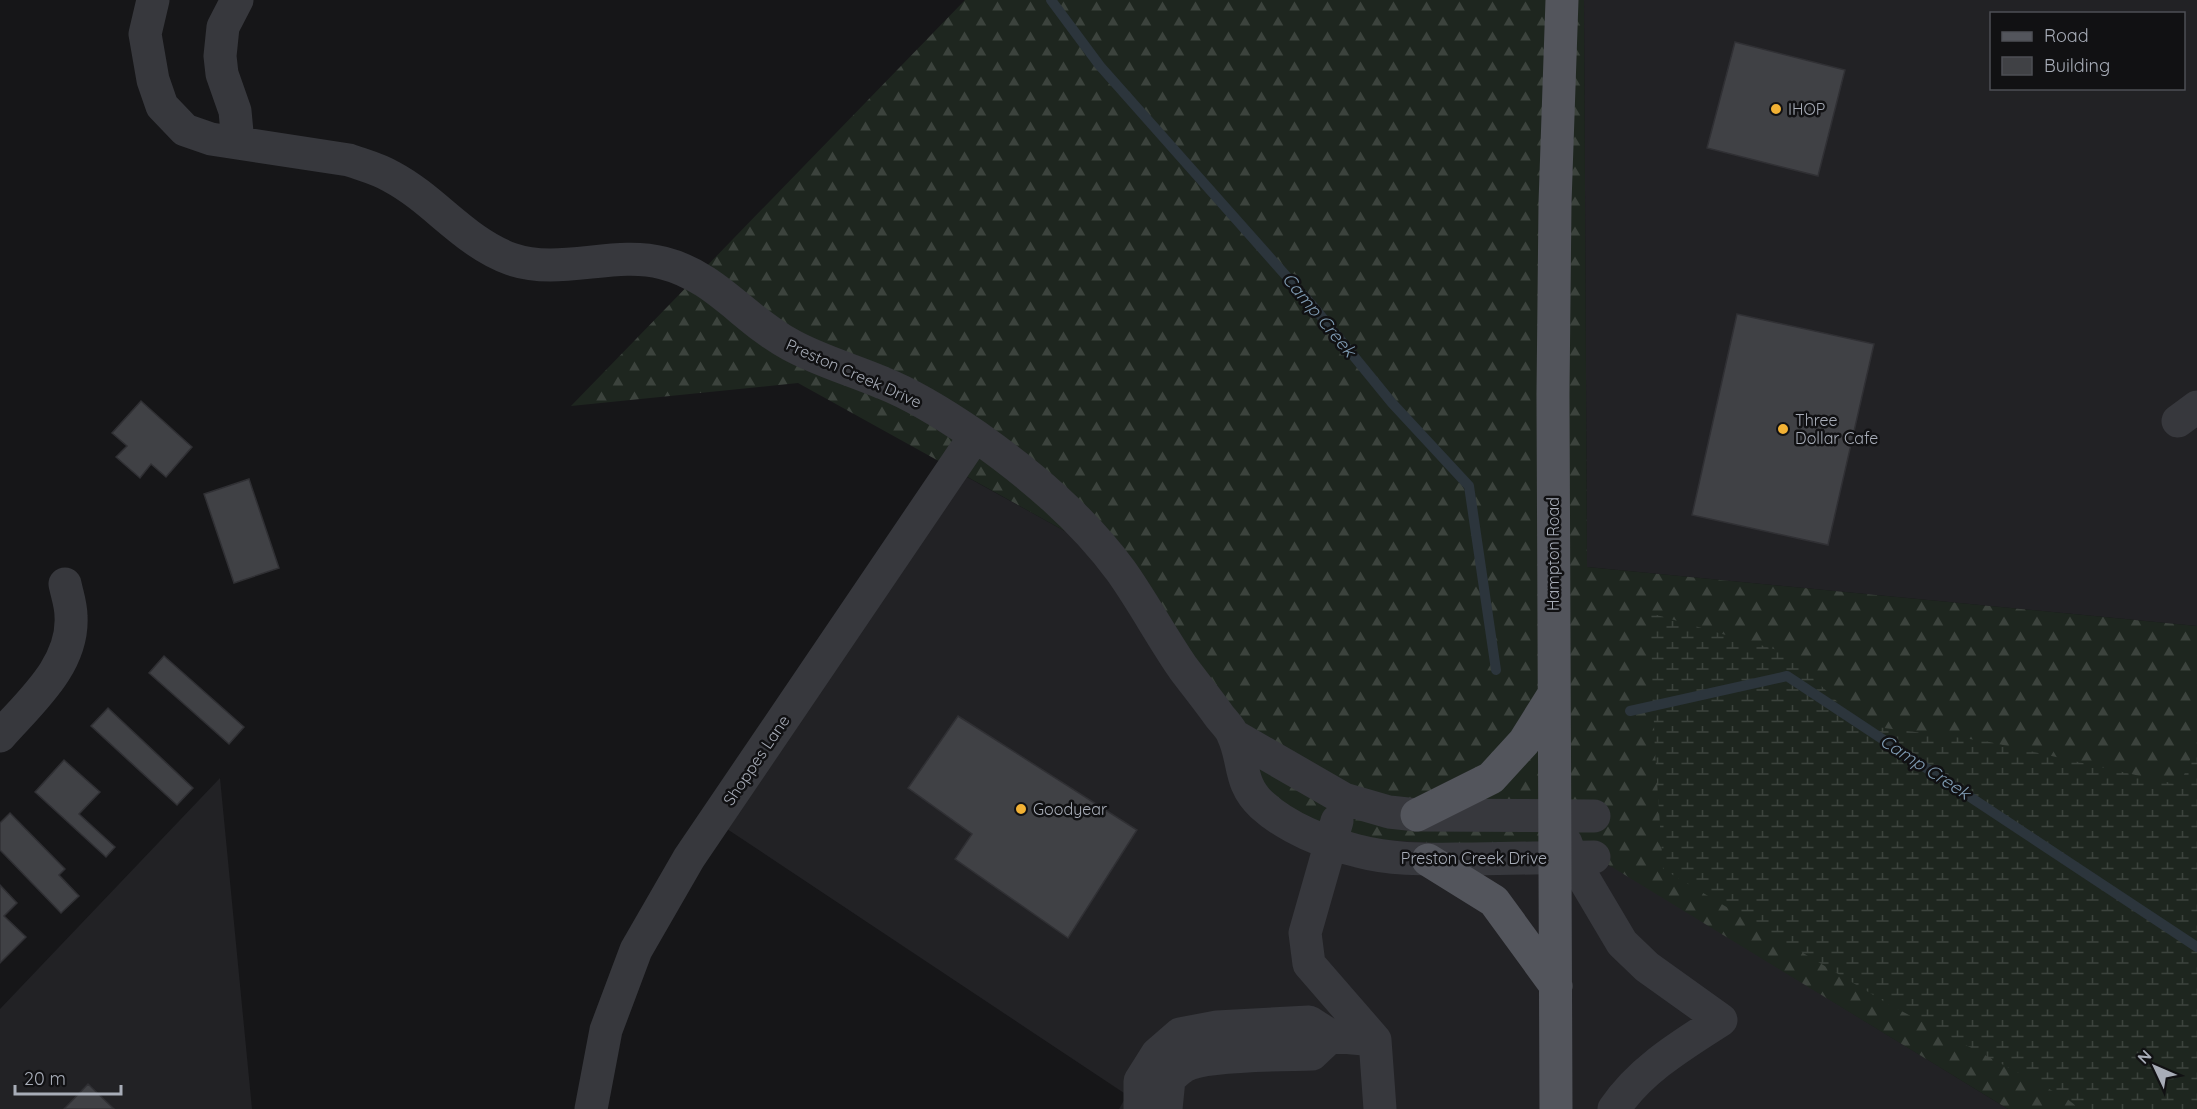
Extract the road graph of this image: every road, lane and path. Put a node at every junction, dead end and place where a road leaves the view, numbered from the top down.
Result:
1 (153, 0) edge
2 (237, 0) edge
3 (1562, 0) edge
4 (238, 143) junction
5 (975, 436) junction
6 (65, 584) dead end
7 (1554, 694) junction
8 (1233, 735) junction
9 (0, 736) edge
10 (1344, 799) junction
11 (1417, 815) junction
12 (1556, 816) junction
13 (1594, 816) dead end
14 (1330, 842) junction
15 (1574, 857) junction
16 (1428, 860) junction
17 (1556, 986) junction
18 (1331, 1036) junction
19 (1375, 1040) junction
20 (578, 1109) edge
21 (591, 1109) edge
22 (1140, 1109) edge
23 (1166, 1109) edge
24 (1369, 1109) edge
25 (1380, 1109) edge
26 (1556, 1109) edge
27 (1614, 1109) edge

1 - 4 street, Preston Creek Drive
2 - 4 street
3 - 7 main road, Hampton Road
4 - 5 street, Preston Creek Drive
5 - 8 street, Preston Creek Drive
5 - 21 street, Shoppes Lane
6 - 9 street
7 - 11 main road
7 - 12 main road, Hampton Road
8 - 10 street, Preston Creek Drive
8 - 14 street, Preston Creek Drive
10 - 11 street, Preston Creek Drive
10 - 14 street
11 - 12 street, Preston Creek Drive
12 - 13 street, Preston Creek Drive
12 - 15 main road, Hampton Road
14 - 16 street, Preston Creek Drive
14 - 19 street
15 - 16 street, Preston Creek Drive
15 - 17 main road, Hampton Road
15 - 27 street
16 - 17 main road
17 - 26 main road, Hampton Road
18 - 19 street
18 - 22 street
18 - 23 street
19 - 25 street
20 - 21 street
24 - 25 street

